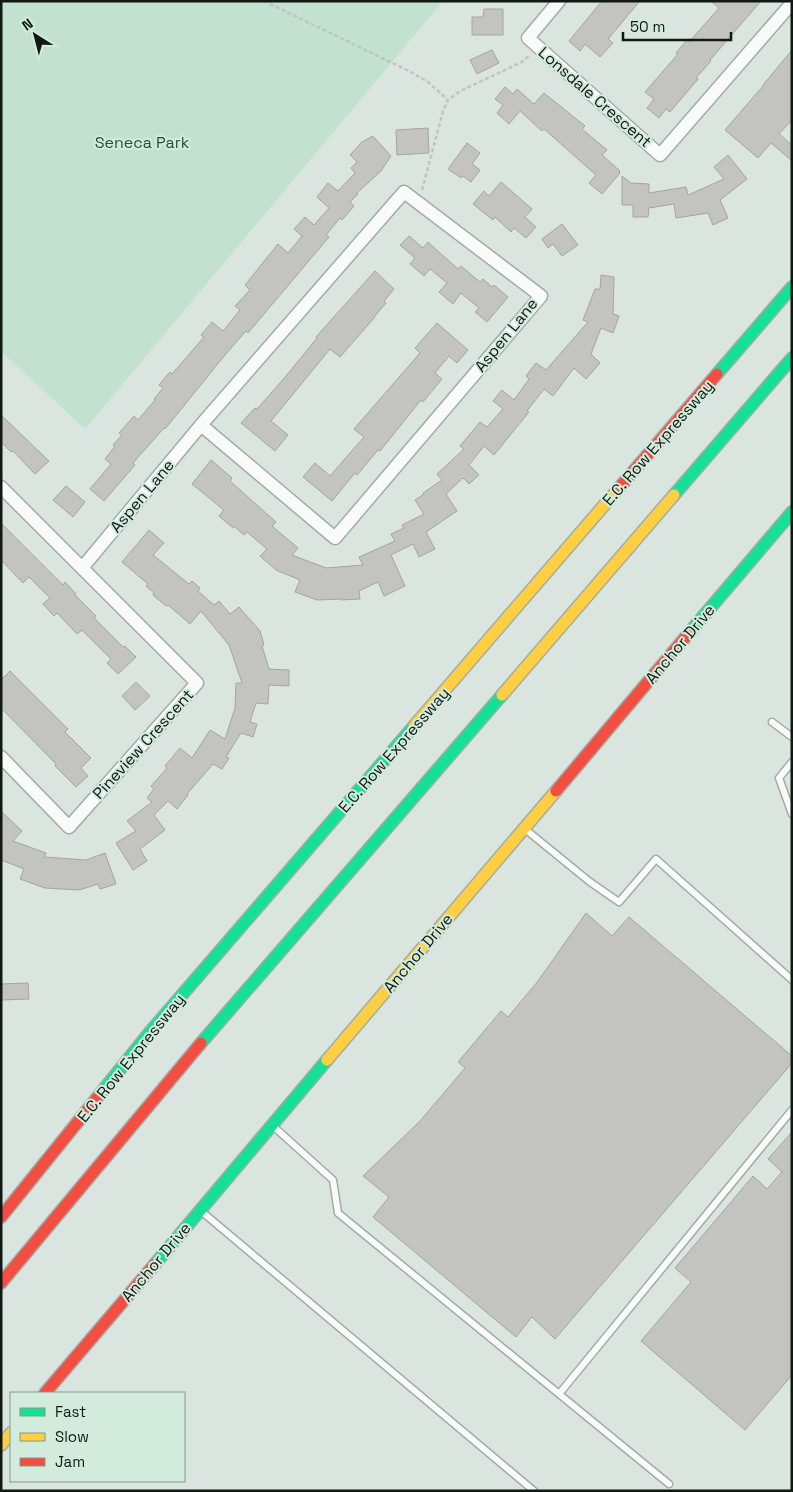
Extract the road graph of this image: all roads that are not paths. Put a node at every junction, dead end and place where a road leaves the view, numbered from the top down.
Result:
1 (559, 1) edge
2 (792, 3) edge
3 (792, 287) edge
4 (792, 358) edge
5 (201, 425) junction
6 (1, 487) edge
7 (792, 512) edge
8 (82, 568) junction
9 (772, 722) dead end
10 (792, 737) edge
11 (1, 757) edge
12 (792, 762) edge
13 (792, 814) edge
14 (524, 828) junction
15 (792, 980) edge
16 (792, 1110) edge
17 (272, 1126) junction
18 (200, 1210) junction
19 (1, 1218) edge
20 (1, 1283) edge
21 (46, 1392) edge
22 (559, 1394) junction
23 (10, 1434) edge
24 (1, 1445) edge
25 (669, 1484) dead end
26 (534, 1491) edge

1 - 2 street, Lonsdale Crescent
3 - 19 main road, E.C. Row Expressway
4 - 20 main road
5 - 5 street, Aspen Lane
5 - 8 street, Aspen Lane
6 - 8 street, Pineview Crescent
7 - 14 main road, Anchor Drive
8 - 11 street, Pineview Crescent
9 - 10 lane
12 - 13 lane
14 - 15 lane
14 - 17 main road, Anchor Drive
16 - 22 lane
17 - 18 main road, Anchor Drive
17 - 22 lane
18 - 21 main road, Anchor Drive
18 - 26 lane
22 - 25 lane
23 - 24 main road

